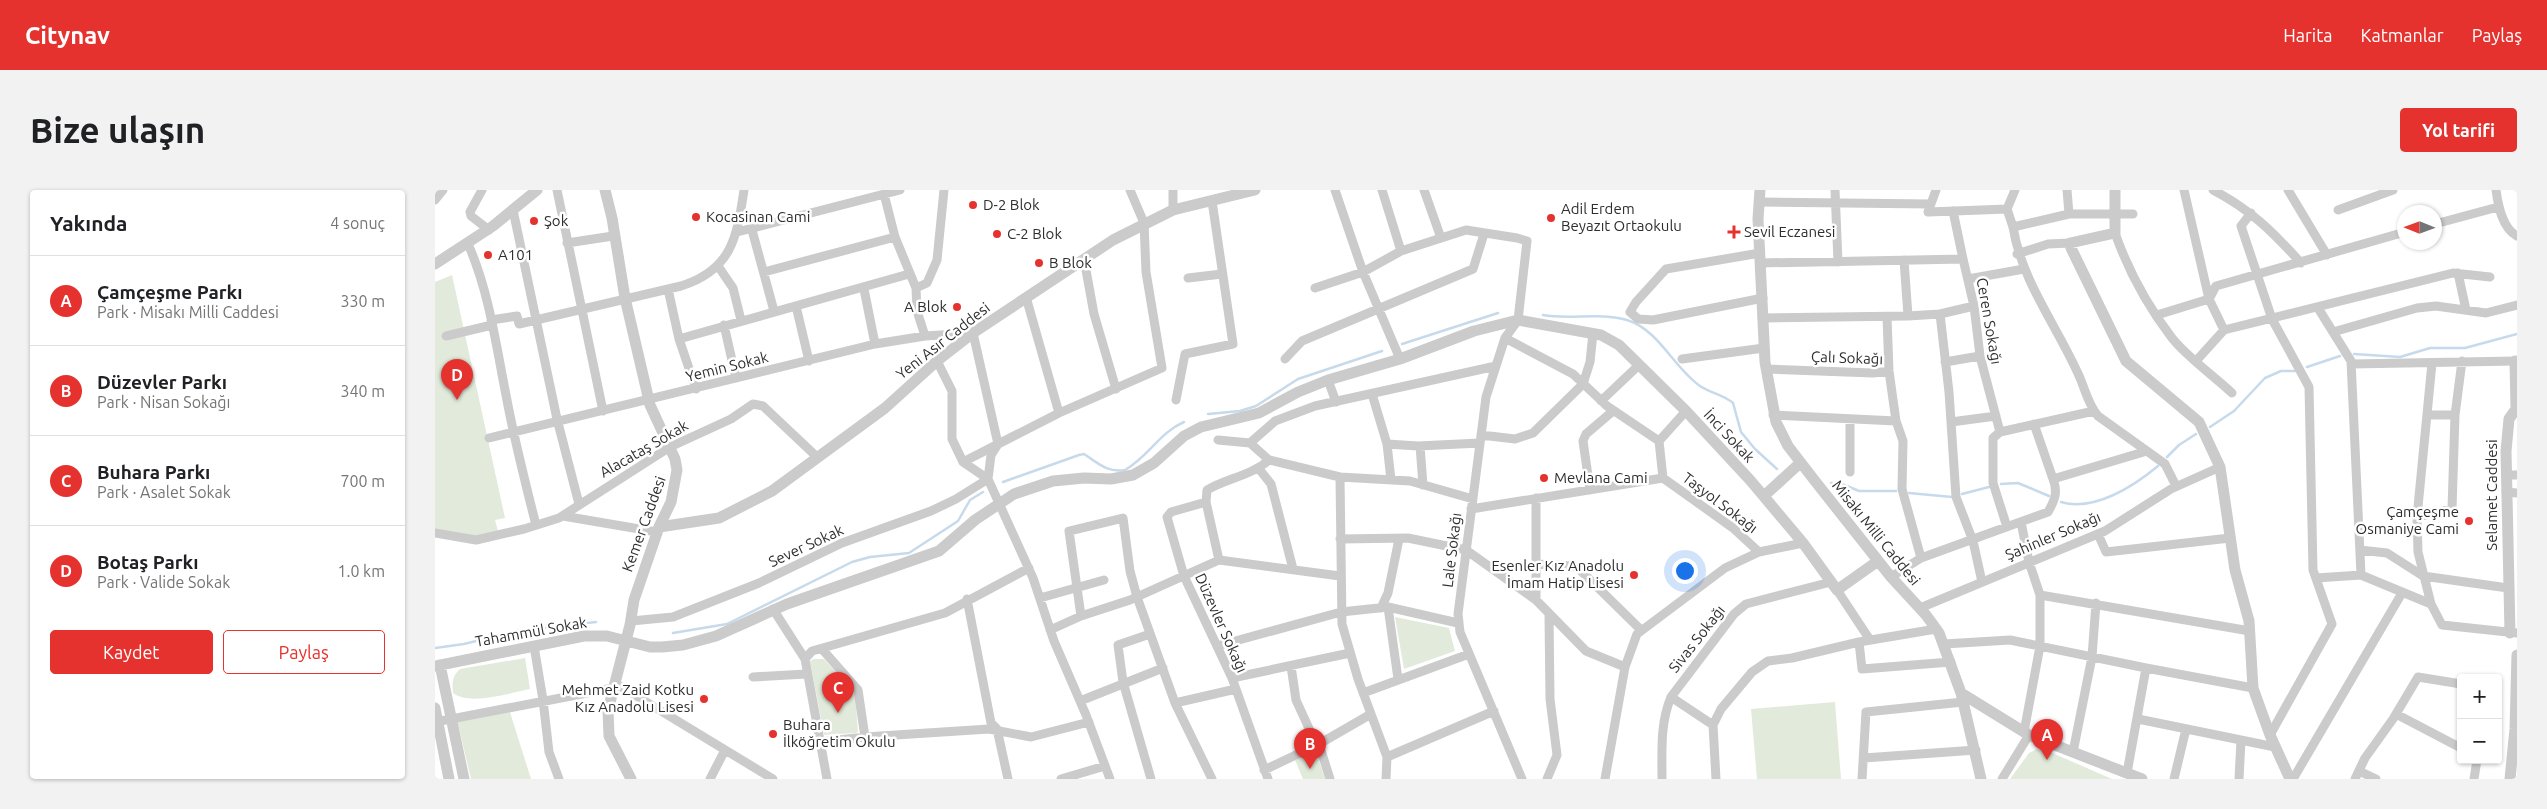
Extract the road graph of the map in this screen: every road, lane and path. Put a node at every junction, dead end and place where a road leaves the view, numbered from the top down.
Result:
1 (443, 190) edge
2 (482, 190) edge
3 (537, 190) edge
4 (557, 190) edge
5 (605, 190) edge
6 (744, 190) edge
7 (898, 190) edge
8 (944, 190) edge
9 (1130, 190) edge
10 (1173, 190) edge
11 (1255, 190) edge
12 (1335, 190) edge
13 (1382, 190) edge
14 (1424, 190) edge
15 (1835, 190) edge
16 (1936, 190) edge
17 (2015, 190) edge
18 (2067, 190) edge
19 (2115, 190) edge
20 (2184, 190) edge
21 (2213, 190) edge
22 (2288, 190) edge
23 (2393, 190) edge
24 (2496, 190) edge
25 (1238, 192) edge
26 (884, 194) junction
27 (2369, 194) edge
28 (1759, 196) edge
29 (435, 200) edge
30 (1212, 201) junction
31 (1836, 201) junction
32 (2498, 206) junction
33 (1930, 208) junction
34 (2007, 209) junction
35 (513, 210) junction
36 (1173, 210) junction
37 (2338, 210) dead end
38 (1953, 211) junction
39 (2115, 213) junction
40 (2251, 213) junction
41 (2069, 214) junction
42 (2133, 214) dead end
43 (2442, 222) edge
44 (1144, 223) junction
45 (2013, 228) junction
46 (489, 230) junction
47 (752, 230) junction
48 (737, 232) junction
49 (2115, 233) junction
50 (1484, 234) junction
51 (2397, 234) edge
52 (613, 236) junction
53 (2517, 236) edge
54 (895, 237) junction
55 (1441, 238) junction
56 (567, 243) junction
57 (2070, 243) junction
58 (468, 244) junction
59 (1401, 251) junction
60 (2017, 254) junction
61 (2327, 255) junction
62 (1760, 258) junction
63 (1085, 259) junction
64 (1963, 259) junction
65 (1904, 260) junction
66 (1838, 262) junction
67 (2301, 263) junction
68 (435, 264) edge
69 (718, 266) junction
70 (2024, 270) junction
71 (764, 272) junction
72 (1363, 272) junction
73 (2458, 273) junction
74 (909, 274) junction
75 (1222, 274) junction
76 (2256, 275) junction
77 (2490, 277) dead end
78 (1188, 278) dead end
79 (1968, 279) junction
80 (916, 288) junction
81 (1315, 288) dead end
82 (667, 289) junction
83 (864, 289) junction
84 (1026, 297) junction
85 (625, 298) junction
86 (1763, 298) junction
87 (2209, 299) junction
88 (2517, 305) edge
89 (796, 306) junction
90 (1974, 306) junction
91 (1379, 308) junction
92 (2318, 308) junction
93 (581, 309) junction
94 (2466, 310) junction
95 (774, 311) junction
96 (1939, 314) junction
97 (2157, 315) junction
98 (1908, 316) junction
99 (1887, 317) junction
100 (1765, 318) junction
101 (2272, 319) junction
102 (536, 320) junction
103 (741, 320) junction
104 (1518, 320) junction
105 (491, 323) junction
106 (724, 325) junction
107 (2224, 330) junction
108 (2333, 332) junction
109 (973, 333) junction
110 (1593, 333) junction
111 (447, 336) dead end
112 (925, 336) junction
113 (1505, 338) junction
114 (679, 339) junction
115 (875, 344) junction
116 (1764, 348) junction
117 (1980, 356) junction
118 (1285, 359) dead end
119 (1682, 359) dead end
120 (1400, 360) junction
121 (2196, 360) junction
122 (809, 361) junction
123 (937, 361) junction
124 (1945, 362) junction
125 (2462, 362) junction
126 (2433, 363) junction
127 (2351, 364) junction
128 (1639, 365) junction
129 (1496, 366) junction
130 (2516, 366) edge
131 (1766, 370) junction
132 (1889, 371) junction
133 (736, 378) junction
134 (1328, 380) junction
135 (1583, 384) junction
136 (696, 389) junction
137 (1116, 389) junction
138 (2232, 393) dead end
139 (1373, 394) junction
140 (648, 399) junction
141 (1176, 400) dead end
142 (1601, 401) junction
143 (1336, 402) junction
144 (2517, 409) edge
145 (603, 411) junction
146 (1613, 411) junction
147 (1686, 411) junction
148 (2094, 412) junction
149 (1059, 413) junction
150 (1773, 415) junction
151 (2427, 415) junction
152 (2455, 415) junction
153 (1996, 416) junction
154 (1850, 418) junction
155 (1896, 421) junction
156 (558, 422) junction
157 (1951, 422) junction
158 (2034, 424) junction
159 (2000, 432) junction
160 (513, 433) junction
161 (489, 438) dead end
162 (1480, 439) junction
163 (1218, 440) dead end
164 (1659, 441) junction
165 (1250, 442) junction
166 (998, 444) junction
167 (1387, 444) junction
168 (1420, 446) junction
169 (670, 447) junction
170 (2147, 451) junction
171 (817, 457) junction
172 (1269, 460) junction
173 (963, 462) junction
174 (1800, 463) junction
175 (2220, 467) junction
176 (1259, 469) junction
177 (1850, 472) dead end
178 (2512, 475) edge
179 (1340, 477) junction
180 (1663, 478) junction
181 (988, 479) junction
182 (2053, 479) junction
183 (1391, 480) junction
184 (1423, 485) junction
185 (2175, 486) junction
186 (1590, 490) junction
187 (2512, 492) edge
188 (1763, 496) junction
189 (1473, 498) junction
190 (1536, 498) junction
191 (1206, 502) junction
192 (998, 503) junction
193 (579, 504) junction
194 (1471, 509) junction
195 (563, 516) junction
196 (2417, 518) junction
197 (2021, 522) junction
198 (536, 525) junction
199 (2007, 527) junction
200 (658, 529) junction
201 (435, 533) edge
202 (2098, 534) junction
203 (1399, 538) junction
204 (2230, 538) junction
205 (1339, 539) junction
206 (1973, 541) junction
207 (1803, 543) junction
208 (1466, 550) junction
209 (2360, 550) junction
210 (1759, 552) junction
211 (1921, 558) junction
212 (1219, 560) junction
213 (1878, 561) junction
214 (2029, 562) junction
215 (1536, 564) junction
216 (1029, 568) junction
217 (1293, 569) junction
218 (1184, 576) junction
219 (1340, 576) junction
220 (2361, 576) junction
221 (2423, 576) junction
222 (1891, 577) junction
223 (2316, 578) junction
224 (1104, 580) dead end
225 (1982, 582) junction
226 (1834, 586) junction
227 (1076, 588) junction
228 (2508, 588) junction
229 (2402, 593) junction
230 (2040, 595) junction
231 (1137, 597) junction
232 (1040, 598) junction
233 (967, 599) junction
234 (1536, 600) junction
235 (2096, 603) junction
236 (2431, 604) junction
237 (1385, 608) junction
238 (1919, 608) junction
239 (773, 610) junction
240 (1341, 612) junction
241 (1549, 615) junction
242 (1081, 616) junction
243 (631, 621) junction
244 (1458, 623) junction
245 (1936, 629) junction
246 (1050, 630) junction
247 (1641, 630) junction
248 (2249, 631) junction
249 (2514, 633) edge
250 (1150, 634) junction
251 (1870, 640) junction
252 (626, 642) junction
253 (1859, 642) junction
254 (1944, 644) junction
255 (533, 646) junction
256 (1217, 646) junction
257 (2040, 646) junction
258 (822, 649) junction
259 (1350, 653) junction
260 (1469, 654) junction
261 (2517, 655) edge
262 (2092, 657) junction
263 (805, 659) junction
264 (1951, 662) junction
265 (437, 666) edge
266 (1291, 666) junction
267 (1625, 667) junction
268 (1163, 668) junction
269 (2146, 668) junction
270 (806, 674) junction
271 (753, 677) dead end
272 (1232, 678) junction
273 (1398, 678) junction
274 (1123, 682) junction
275 (2457, 683) edge
276 (614, 685) junction
277 (2253, 688) junction
278 (1236, 689) junction
279 (1363, 693) junction
280 (2517, 694) edge
281 (1671, 697) junction
282 (1962, 698) junction
283 (543, 700) junction
284 (1081, 701) junction
285 (1175, 703) junction
286 (435, 708) edge
287 (1494, 711) junction
288 (1371, 714) junction
289 (2396, 714) junction
290 (451, 718) junction
291 (2138, 720) junction
292 (436, 722) edge
293 (1089, 722) junction
294 (1713, 725) junction
295 (997, 729) junction
296 (2186, 729) junction
297 (2027, 734) junction
298 (2269, 735) junction
299 (865, 737) junction
300 (2241, 740) junction
301 (820, 742) junction
302 (1319, 744) junction
303 (2457, 746) edge
304 (2275, 747) junction
305 (725, 750) junction
306 (1976, 750) junction
307 (2073, 752) junction
308 (1387, 757) junction
309 (1864, 758) junction
310 (2476, 764) edge
311 (1105, 766) junction
312 (1264, 770) junction
313 (2127, 773) junction
314 (2357, 775) edge
315 (2513, 776) edge
316 (449, 779) edge
317 (464, 779) edge
318 (559, 779) edge
319 (631, 779) edge
320 (710, 779) edge
321 (773, 779) edge
322 (826, 779) edge
323 (1008, 779) edge
324 (1061, 779) edge
325 (1110, 779) edge
326 (1151, 779) edge
327 (1212, 779) edge
328 (1268, 779) edge
329 (1330, 779) edge
330 (1386, 779) edge
331 (1523, 779) edge
332 (1547, 779) edge
333 (1605, 779) edge
334 (1661, 779) edge
335 (1716, 779) edge
336 (1862, 779) edge
337 (1981, 779) edge
338 (2002, 779) edge
339 (2142, 779) edge
340 (2174, 779) edge
341 (2239, 779) edge
342 (2292, 779) edge
343 (2376, 779) edge
344 (2474, 779) edge

1 - 29 street
2 - 46 street
3 - 35 street
4 - 56 street
5 - 52 street, Kemer Caddesi
6 - 48 street
7 - 26 street
8 - 80 street
9 - 44 street
10 - 36 street
11 - 25 street, Yeni Asır Caddesi
12 - 72 street
13 - 59 street
14 - 55 street
15 - 31 street
16 - 33 street
17 - 34 street
18 - 41 street
19 - 39 street
20 - 87 street
21 - 40 street
22 - 61 street
23 - 27 street
24 - 32 street
25 - 30 street, Yeni Asır Caddesi
26 - 47 street
26 - 54 street
27 - 37 street
28 - 31 street
28 - 62 street, Misakı Milli Caddesi
30 - 36 street, Yeni Asır Caddesi
30 - 75 street
31 - 33 street
31 - 66 street
32 - 43 street
32 - 53 street
33 - 38 street
34 - 38 street
34 - 45 street
35 - 46 street
35 - 102 street
36 - 44 street, Yeni Asır Caddesi
38 - 64 street, Ceren Sokağı
39 - 41 street
39 - 42 street
39 - 49 street
40 - 67 street
40 - 76 street
41 - 45 street
44 - 63 street, Yeni Asır Caddesi
44 - 137 street
45 - 60 street
46 - 58 street
47 - 48 street
47 - 71 street
48 - 69 street
49 - 57 street
49 - 97 street
50 - 55 street
50 - 91 street
50 - 104 street
51 - 61 street
52 - 56 street
52 - 85 street, Kemer Caddesi
54 - 71 street
54 - 74 street
55 - 59 street
56 - 93 street
57 - 60 street
57 - 175 street
58 - 68 street
58 - 105 street
59 - 72 street
60 - 70 street
61 - 67 street
62 - 66 street
62 - 86 street, Misakı Milli Caddesi
62 - 86 street
63 - 84 street, Yeni Asır Caddesi
63 - 137 street
64 - 65 street
64 - 79 street, Ceren Sokağı
65 - 66 street
65 - 98 street
67 - 76 street
69 - 82 street
69 - 103 street
70 - 79 street
70 - 148 street
71 - 95 street
72 - 81 street
72 - 91 street
73 - 77 street
73 - 92 street
73 - 94 street
74 - 80 street
74 - 83 street
75 - 78 street
75 - 141 street
76 - 87 street
76 - 101 street
79 - 90 street, Ceren Sokağı
80 - 112 street
82 - 85 street
82 - 114 street
83 - 89 street
83 - 115 street
84 - 109 street, Yeni Asır Caddesi
84 - 149 street
85 - 93 street
85 - 140 street, Kemer Caddesi
86 - 100 street, Misakı Milli Caddesi
87 - 97 street
87 - 107 street
88 - 94 street
89 - 95 street
89 - 122 street
90 - 96 street
90 - 117 street, Ceren Sokağı
91 - 118 street
91 - 120 street
92 - 101 street
92 - 108 street
93 - 102 street
93 - 145 street
94 - 108 street
95 - 103 street
96 - 98 street
96 - 124 street
97 - 121 street
98 - 99 street
99 - 100 street
99 - 132 street
100 - 116 street, Misakı Milli Caddesi
101 - 107 street
101 - 223 street
102 - 105 street
102 - 156 street
103 - 106 street
104 - 110 street, İnci Sokak
104 - 113 street, Lale Sokağı
104 - 120 street, Tahammül Sokak
105 - 111 street
105 - 160 street
106 - 114 street
106 - 133 street
107 - 121 street
108 - 127 street
109 - 112 street, Yemin Sokak
109 - 123 street, Yeni Asır Caddesi
109 - 166 street
110 - 128 street, İnci Sokak
110 - 135 street
112 - 115 street, Yemin Sokak
113 - 129 street, Lale Sokağı
113 - 135 street
114 - 136 street
115 - 122 street, Yemin Sokak
116 - 119 street
116 - 131 street, Misakı Milli Caddesi
117 - 124 street
117 - 153 street, Ceren Sokağı
120 - 134 street, Tahammül Sokak
121 - 138 street
122 - 133 street, Yemin Sokak
123 - 171 street, Yeni Asır Caddesi
123 - 173 street
124 - 157 street
125 - 126 street
125 - 130 street
125 - 152 street
126 - 127 street
126 - 151 street
127 - 209 street
128 - 142 street
128 - 147 street, İnci Sokak
129 - 139 street
129 - 162 street, Lale Sokağı
130 - 144 street, Selamet Caddesi
131 - 132 street, Çalı Sokağı
131 - 150 street, Misakı Milli Caddesi
132 - 155 street, Çalı Sokağı
133 - 136 street, Yemin Sokak
134 - 143 street
134 - 192 street, Tahammül Sokak
135 - 142 street
135 - 162 street
136 - 140 street, Yemin Sokak
137 - 149 street
139 - 143 street
139 - 167 street
140 - 145 street, Yemin Sokak
140 - 169 street, Kemer Caddesi
142 - 146 street
143 - 165 street
144 - 178 street, Selamet Caddesi
145 - 156 street, Yemin Sokak
146 - 164 street
146 - 186 street
147 - 164 street
147 - 188 street, İnci Sokak
148 - 158 street
148 - 170 street
149 - 166 street
150 - 154 street
150 - 174 street, Misakı Milli Caddesi
151 - 152 street
151 - 196 street
152 - 196 street
153 - 157 street
153 - 159 street, Ceren Sokağı
154 - 155 street
154 - 177 street
155 - 211 street, Çalı Sokağı
156 - 160 street, Yemin Sokak
156 - 193 street
157 - 206 street
158 - 159 street
158 - 182 street
159 - 199 street
160 - 161 street, Yemin Sokak
160 - 198 street
162 - 168 street
162 - 189 street, Lale Sokağı
163 - 165 street
164 - 180 street
165 - 172 street
166 - 173 street
166 - 181 street
167 - 168 street
167 - 183 street
168 - 184 street
169 - 171 street, Alacataş Sokak
169 - 193 street, Alacataş Sokak
169 - 200 street, Kemer Caddesi
170 - 182 street
170 - 185 street
171 - 200 street, Yeni Asır Caddesi
172 - 176 street
172 - 179 street
173 - 181 street
174 - 188 street
174 - 213 street, Misakı Milli Caddesi
175 - 185 street, Şahinler Sokağı
175 - 204 street
176 - 191 street
176 - 217 street
178 - 187 street, Selamet Caddesi
179 - 183 street
179 - 205 street
180 - 186 street, Taşyol Sokağı
180 - 210 street, Taşyol Sokağı
181 - 192 street
181 - 243 street, Sever Sokak
182 - 197 street
183 - 184 street
184 - 189 street
185 - 202 street, Şahinler Sokağı
186 - 190 street, Taşyol Sokağı
187 - 228 street, Selamet Caddesi
188 - 207 street, İnci Sokak
189 - 194 street, Lale Sokağı
190 - 194 street, Taşyol Sokağı
190 - 215 street
191 - 212 street
191 - 218 street, Düzevler Sokağı
192 - 216 street
192 - 239 street, Tahammül Sokak
193 - 195 street, Alacataş Sokak
194 - 208 street, Lale Sokağı
195 - 198 street, Alacataş Sokak
195 - 200 street
196 - 221 street
197 - 199 street
197 - 214 street
198 - 201 street, Alacataş Sokak
199 - 206 street
200 - 243 street, Kemer Caddesi
202 - 204 street
202 - 214 street, Şahinler Sokağı
203 - 205 street
203 - 208 street
203 - 237 street
204 - 248 street
205 - 219 street
206 - 211 street
206 - 225 street
207 - 210 street, Taşyol Sokağı
207 - 226 street, İnci Sokak
208 - 234 street
208 - 244 street, Lale Sokağı
209 - 220 street
209 - 221 street
210 - 247 street
211 - 222 street
212 - 217 street
212 - 218 street
213 - 222 street, Misakı Milli Caddesi
213 - 226 street, Sivas Sokağı
214 - 225 street, Şahinler Sokağı
214 - 230 street
215 - 234 street
215 - 247 street
216 - 232 street
216 - 233 street
217 - 219 street
218 - 231 street
218 - 256 street, Düzevler Sokağı
219 - 240 street
220 - 223 street
220 - 229 street
221 - 228 street
221 - 236 street
222 - 238 street, Misakı Milli Caddesi
223 - 298 street
224 - 227 street
225 - 238 street, Şahinler Sokağı
226 - 251 street, İnci Sokak
226 - 281 street, Sivas Sokağı
227 - 231 street
227 - 232 street
227 - 242 street
228 - 249 street, Selamet Caddesi
229 - 236 street
229 - 342 street
230 - 235 street
230 - 257 street
231 - 242 street
231 - 250 street
232 - 246 street
233 - 258 street
233 - 295 street
234 - 241 street
235 - 248 street
235 - 262 street
236 - 249 street
237 - 240 street
237 - 244 street
237 - 273 street
238 - 245 street, Misakı Milli Caddesi
239 - 252 street, Tahammül Sokak
239 - 263 street
240 - 256 street
240 - 259 street
241 - 267 street
241 - 332 street
242 - 246 street
243 - 252 street, Kemer Caddesi
244 - 260 street, Lale Sokağı
245 - 251 street
245 - 254 street, Misakı Milli Caddesi
246 - 284 street
247 - 267 street
248 - 277 street
250 - 268 street
250 - 274 street
251 - 253 street
252 - 255 street, Tahammül Sokak
252 - 276 street, Kemer Caddesi
253 - 264 street
253 - 294 street
254 - 257 street
254 - 264 street, Misakı Milli Caddesi
255 - 265 street, Tahammül Sokak
255 - 283 street
256 - 272 street, Düzevler Sokağı
257 - 262 street
257 - 297 street
258 - 263 street
258 - 299 street
259 - 266 street
259 - 279 street
260 - 273 street
260 - 287 street, Lale Sokağı
261 - 280 street
262 - 269 street
262 - 307 street
263 - 270 street
264 - 282 street, Misakı Milli Caddesi
265 - 290 street
266 - 272 street
266 - 302 street
267 - 333 street
268 - 274 street
268 - 285 street
269 - 277 street
269 - 291 street
270 - 271 street
270 - 301 street
272 - 278 street, Düzevler Sokağı
273 - 279 street
274 - 284 street
274 - 326 street
275 - 289 street
276 - 283 street
276 - 305 street
276 - 319 street, Kemer Caddesi
277 - 298 street
278 - 285 street
278 - 312 street, Düzevler Sokağı
279 - 288 street
280 - 315 street
281 - 294 street
281 - 334 street, Sivas Sokağı
282 - 297 street
282 - 306 street, Misakı Milli Caddesi
282 - 309 street
283 - 290 street
283 - 318 street
284 - 293 street
285 - 327 street
286 - 292 street
287 - 308 street
287 - 331 street, Lale Sokağı
288 - 302 street
288 - 308 street
289 - 303 street
289 - 314 street
290 - 292 street
290 - 317 street
291 - 296 street
291 - 313 street
292 - 316 street
293 - 295 street
293 - 311 street
294 - 335 street
295 - 299 street
295 - 323 street
296 - 300 street
296 - 340 street
297 - 307 street
297 - 338 street
298 - 304 street
299 - 301 street
300 - 304 street
300 - 341 street
301 - 322 street
302 - 312 street
302 - 329 street
304 - 342 street
305 - 320 street
305 - 321 street
306 - 309 street
306 - 337 street, Misakı Milli Caddesi
307 - 313 street
308 - 330 street
309 - 336 street
310 - 344 street
311 - 324 street
311 - 325 street
312 - 328 street, Düzevler Sokağı
313 - 339 street
314 - 343 street

